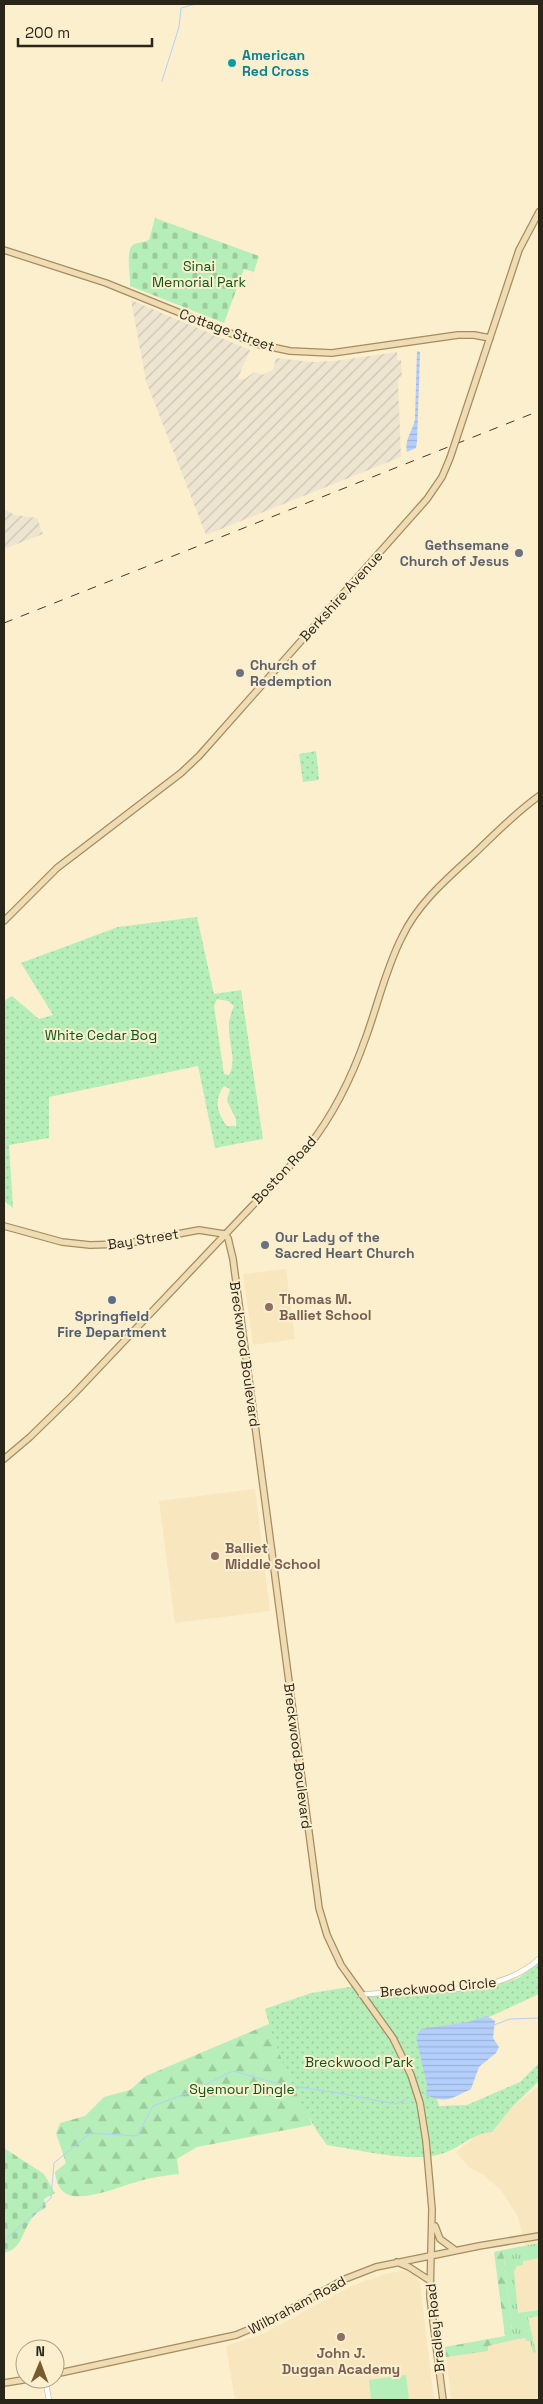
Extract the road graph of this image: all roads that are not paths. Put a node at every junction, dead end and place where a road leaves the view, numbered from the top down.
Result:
1 (539, 212) edge
2 (4, 250) edge
3 (490, 338) junction
4 (539, 796) edge
5 (4, 921) edge
6 (4, 1226) edge
7 (224, 1234) junction
8 (4, 1459) edge
9 (539, 1959) edge
10 (361, 1995) junction
11 (432, 2218) junction
12 (539, 2236) edge
13 (455, 2250) junction
14 (430, 2255) junction
15 (397, 2262) junction
16 (430, 2280) junction
17 (65, 2372) edge
18 (443, 2400) edge

1 - 3 main road, Berkshire Avenue
2 - 3 main road, Cottage Street
3 - 5 main road, Berkshire Avenue, bridge
4 - 7 main road, Boston Road
6 - 7 main road, Bay Street
7 - 8 main road, Boston Road
7 - 10 main road, Breckwood Boulevard
9 - 10 street, Breckwood Circle
10 - 11 main road, Breckwood Boulevard
11 - 13 main road
11 - 14 main road, Breckwood Boulevard
12 - 13 main road, Wilbraham Road
13 - 14 main road, Wilbraham Road
14 - 15 main road, Wilbraham Road
14 - 16 main road, Bradley Road
15 - 16 main road
15 - 17 main road, Wilbraham Road
16 - 18 main road, Bradley Road

